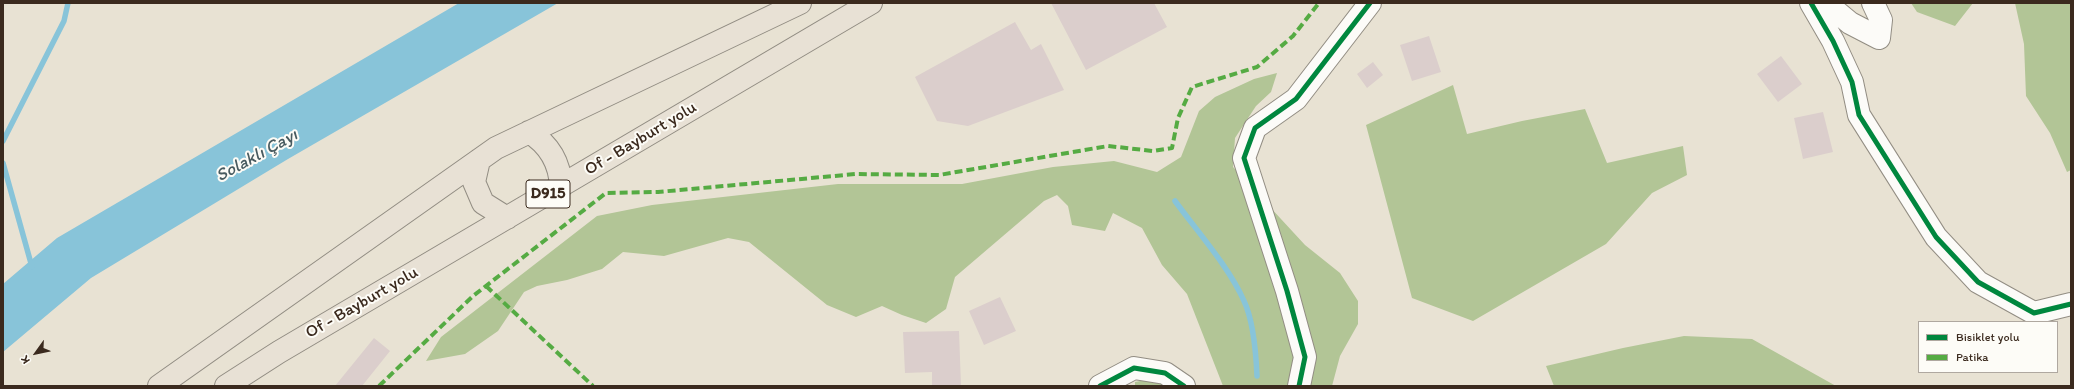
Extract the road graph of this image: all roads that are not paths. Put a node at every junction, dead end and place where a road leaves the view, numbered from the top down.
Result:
1 (800, 3) edge
2 (871, 3) edge
3 (1370, 3) edge
4 (1811, 3) edge
5 (1826, 3) edge
6 (1873, 3) edge
7 (529, 132) junction
8 (479, 160) junction
9 (561, 187) junction
10 (507, 218) junction
11 (2071, 304) edge
12 (159, 386) edge
13 (226, 386) edge
14 (1100, 386) edge
15 (1184, 386) edge
16 (1299, 386) edge

1 - 7 highway
2 - 9 highway, Of - Bayburt yolu / D915
3 - 16 street
4 - 11 street
5 - 6 street
7 - 8 highway
7 - 9 highway
8 - 10 highway
8 - 12 highway
9 - 10 highway, Of - Bayburt yolu / D915
10 - 13 highway, Of - Bayburt yolu / D915
14 - 15 street

